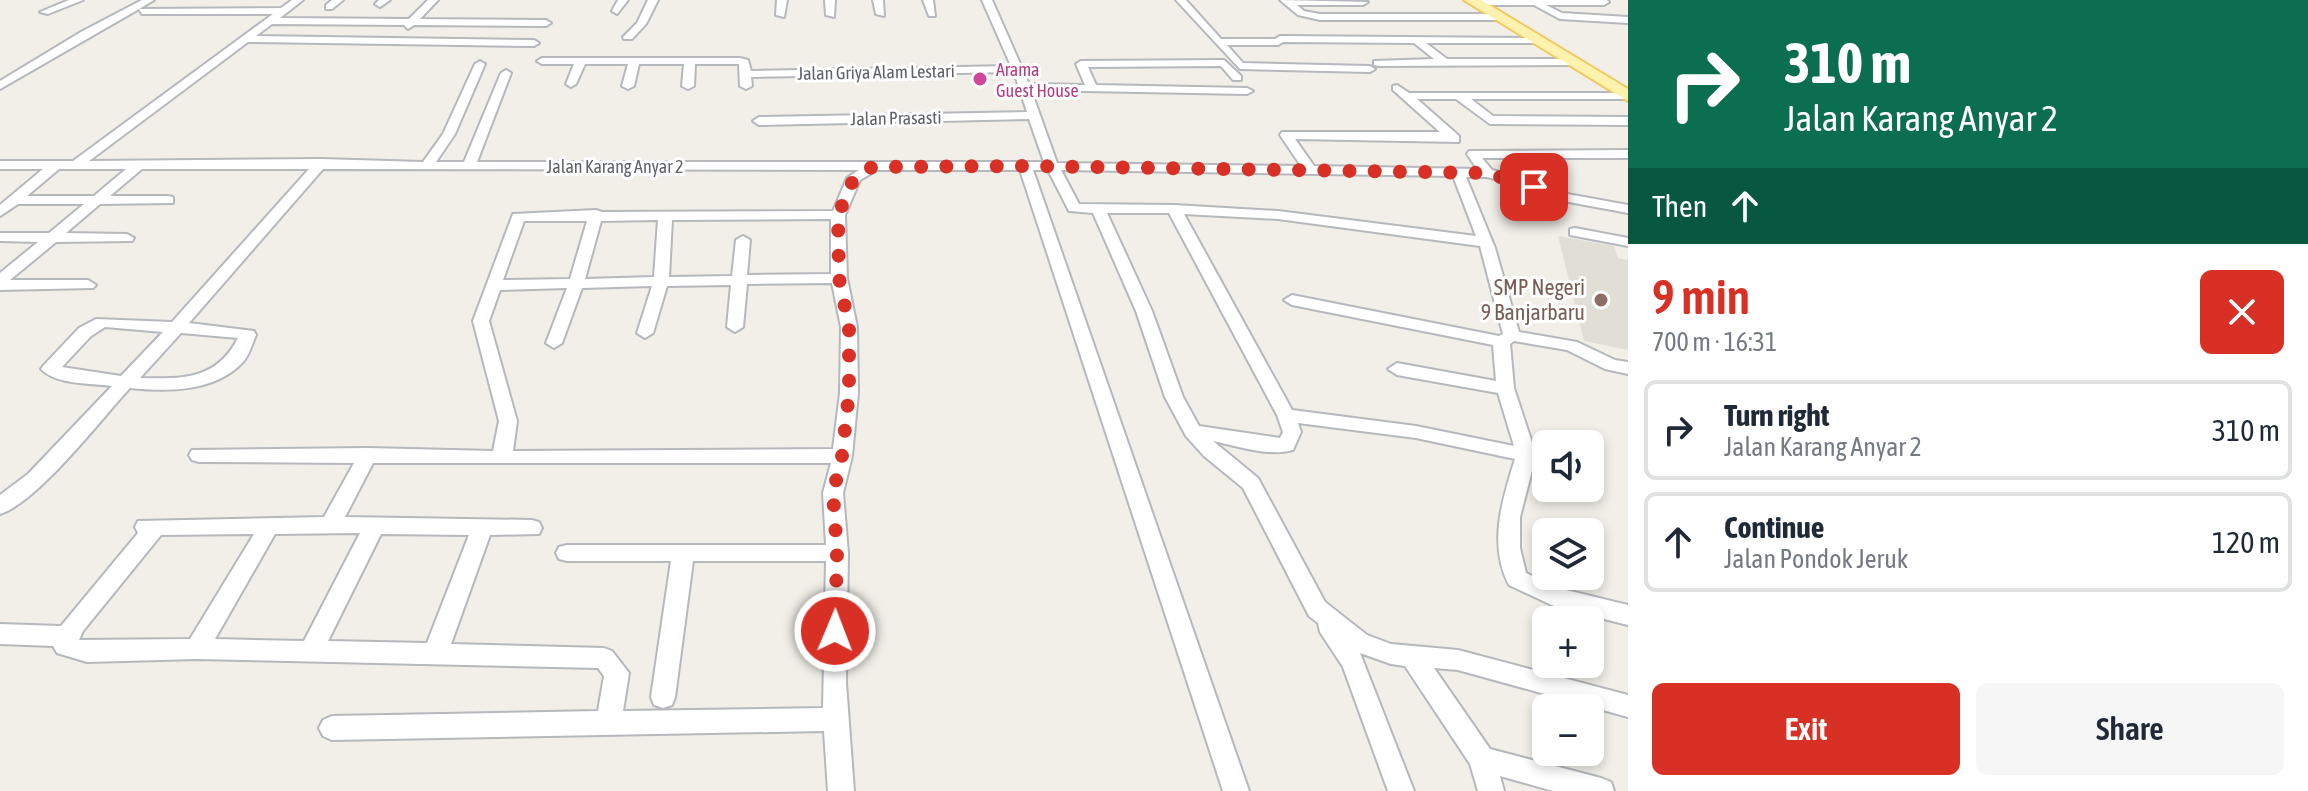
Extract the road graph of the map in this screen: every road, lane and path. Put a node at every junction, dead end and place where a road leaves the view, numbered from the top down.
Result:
1 (78, 0) edge
2 (132, 0) edge
3 (264, 0) edge
4 (298, 0) edge
5 (433, 0) edge
6 (623, 0) edge
7 (653, 0) edge
8 (782, 0) edge
9 (830, 0) edge
10 (878, 0) edge
11 (928, 0) edge
12 (987, 0) edge
13 (1181, 0) edge
14 (1361, 0) edge
15 (1286, 1) edge
16 (1473, 1) edge
17 (1602, 1) edge
18 (1535, 2) edge
19 (146, 4) edge
20 (247, 11) junction
21 (283, 11) junction
22 (617, 11) dead end
23 (45, 12) dead end
24 (881, 14) dead end
25 (932, 14) dead end
26 (781, 15) dead end
27 (831, 15) dead end
28 (1385, 16) junction
29 (1500, 17) junction
30 (1628, 17) edge
31 (272, 21) junction
32 (411, 22) junction
33 (546, 23) dead end
34 (628, 37) dead end
35 (247, 39) junction
36 (1418, 41) junction
37 (1540, 41) junction
38 (392, 42) junction
39 (1219, 42) junction
40 (534, 43) dead end
41 (542, 61) dead end
42 (581, 61) junction
43 (634, 61) junction
44 (690, 61) junction
45 (1444, 62) junction
46 (1574, 62) junction
47 (480, 64) dead end
48 (1018, 69) junction
49 (506, 73) dead end
50 (571, 84) dead end
51 (0, 86) edge
52 (628, 86) dead end
53 (688, 86) dead end
54 (1024, 87) junction
55 (1092, 89) junction
56 (1627, 94) edge
57 (1459, 96) junction
58 (1032, 115) junction
59 (759, 121) dead end
60 (1628, 121) edge
61 (1452, 136) junction
62 (1473, 154) junction
63 (1628, 154) edge
64 (321, 163) junction
65 (57, 164) junction
66 (77, 164) junction
67 (140, 164) junction
68 (428, 164) junction
69 (0, 165) edge
70 (1025, 166) junction
71 (1052, 166) junction
72 (468, 167) junction
73 (872, 167) junction
74 (1309, 169) junction
75 (1458, 173) junction
76 (1487, 173) junction
77 (16, 200) junction
78 (97, 200) junction
79 (168, 200) dead end
80 (1098, 209) junction
81 (1174, 209) junction
82 (1628, 209) edge
83 (0, 212) edge
84 (596, 214) junction
85 (838, 215) junction
86 (665, 218) junction
87 (1575, 232) dead end
88 (0, 237) edge
89 (52, 237) junction
90 (127, 238) dead end
91 (743, 240) dead end
92 (1485, 242) junction
93 (1628, 242) edge
94 (839, 278) junction
95 (740, 280) junction
96 (661, 282) junction
97 (0, 283) edge
98 (576, 284) junction
99 (88, 285) dead end
100 (494, 285) junction
101 (1292, 300) dead end
102 (735, 327) dead end
103 (175, 329) junction
104 (645, 333) dead end
105 (1506, 339) junction
106 (554, 343) dead end
107 (1628, 368) edge
108 (1397, 369) dead end
109 (127, 380) junction
110 (1505, 388) junction
111 (1286, 415) junction
112 (1193, 431) junction
113 (199, 455) dead end
114 (368, 455) junction
115 (1526, 455) junction
116 (502, 456) junction
117 (842, 456) junction
118 (0, 506) edge
119 (330, 525) junction
120 (268, 526) junction
121 (374, 526) junction
122 (483, 527) junction
123 (532, 528) dead end
124 (567, 553) dead end
125 (683, 553) junction
126 (837, 553) junction
127 (1317, 609) junction
128 (1628, 615) edge
129 (0, 634) edge
130 (66, 636) junction
131 (197, 649) junction
132 (311, 651) junction
133 (435, 654) junction
134 (1413, 658) junction
135 (663, 697) dead end
136 (1628, 706) edge
137 (838, 719) junction
138 (609, 723) junction
139 (332, 728) dead end
140 (1482, 759) junction
141 (841, 791) edge
142 (1236, 791) edge
143 (1401, 791) edge
144 (1491, 791) edge
145 (1601, 791) edge

1 - 23 street
2 - 19 street
3 - 20 street
4 - 21 street
5 - 32 street
6 - 22 street
7 - 34 street
8 - 26 street
9 - 27 street
10 - 24 street
11 - 25 street
12 - 48 street
13 - 39 street
14 - 15 street
15 - 28 street
16 - 18 street
16 - 29 main road
17 - 18 street
17 - 30 street
18 - 30 street
19 - 20 street
19 - 51 street
20 - 21 street
21 - 31 street
28 - 29 street
28 - 36 street
29 - 37 main road
31 - 32 street
31 - 35 street
32 - 33 street
32 - 38 street
35 - 38 street
35 - 66 street
36 - 37 street
36 - 39 street
36 - 45 street
37 - 46 main road
38 - 40 street
39 - 45 street
41 - 42 street
42 - 43 street
42 - 50 street
43 - 44 street
43 - 52 street
44 - 48 street, Jalan Griya Alam Lestari
44 - 53 street
45 - 46 street
46 - 56 main road
47 - 68 street
48 - 54 street
49 - 72 street
54 - 55 street
54 - 58 street
55 - 55 street
56 - 57 street
57 - 60 street
57 - 61 street
58 - 59 street, Jalan Prasasti
58 - 71 street
61 - 62 street
61 - 74 street
62 - 63 street
62 - 76 street
64 - 67 street, Jalan Karang Anyar 2
64 - 68 street, Jalan Karang Anyar 2
64 - 103 street
65 - 66 street, Jalan Karang Anyar 2
65 - 69 street, Jalan Karang Anyar 2
65 - 77 street
66 - 67 street, Jalan Karang Anyar 2
67 - 78 street
68 - 72 street, Jalan Karang Anyar 2
70 - 71 street, Jalan Karang Anyar 2
70 - 73 street, Jalan Karang Anyar 2
70 - 142 street
71 - 74 street, Jalan Karang Anyar 2
71 - 80 street
72 - 73 street, Jalan Karang Anyar 2
73 - 85 street
74 - 75 street, Jalan Karang Anyar 2
75 - 76 street, Jalan Karang Anyar 2
75 - 92 street
76 - 82 street, Jalan Karang Anyar 2
77 - 78 street
77 - 83 street
78 - 79 street
78 - 89 street
80 - 81 street
80 - 112 street
81 - 92 street
81 - 111 street
84 - 86 street
84 - 98 street
84 - 100 street
85 - 86 street
85 - 94 street
86 - 96 street
87 - 93 street
88 - 89 street
89 - 90 street
89 - 97 street
91 - 95 street
92 - 105 street
94 - 95 street
94 - 117 street
95 - 96 street
95 - 102 street
96 - 98 street
96 - 104 street
97 - 99 street
98 - 100 street
98 - 106 street
100 - 116 street
101 - 105 street
103 - 109 street
103 - 109 street
103 - 109 street
105 - 107 street
105 - 110 street
108 - 110 street
109 - 118 street
110 - 115 street
111 - 112 street
111 - 115 street
112 - 127 street
113 - 114 street
114 - 116 street
114 - 119 street
115 - 128 street
116 - 117 street
117 - 126 street
119 - 120 street
119 - 121 street
120 - 130 street
120 - 131 street
121 - 122 street
121 - 132 street
122 - 123 street
122 - 133 street
124 - 125 street
125 - 126 street
125 - 135 street
126 - 137 street
127 - 134 street
127 - 143 street
129 - 130 street
130 - 131 street
131 - 132 street
132 - 133 street
133 - 138 street
134 - 136 street
134 - 140 street
137 - 138 street
137 - 141 street
138 - 139 street
140 - 144 street
140 - 145 street

